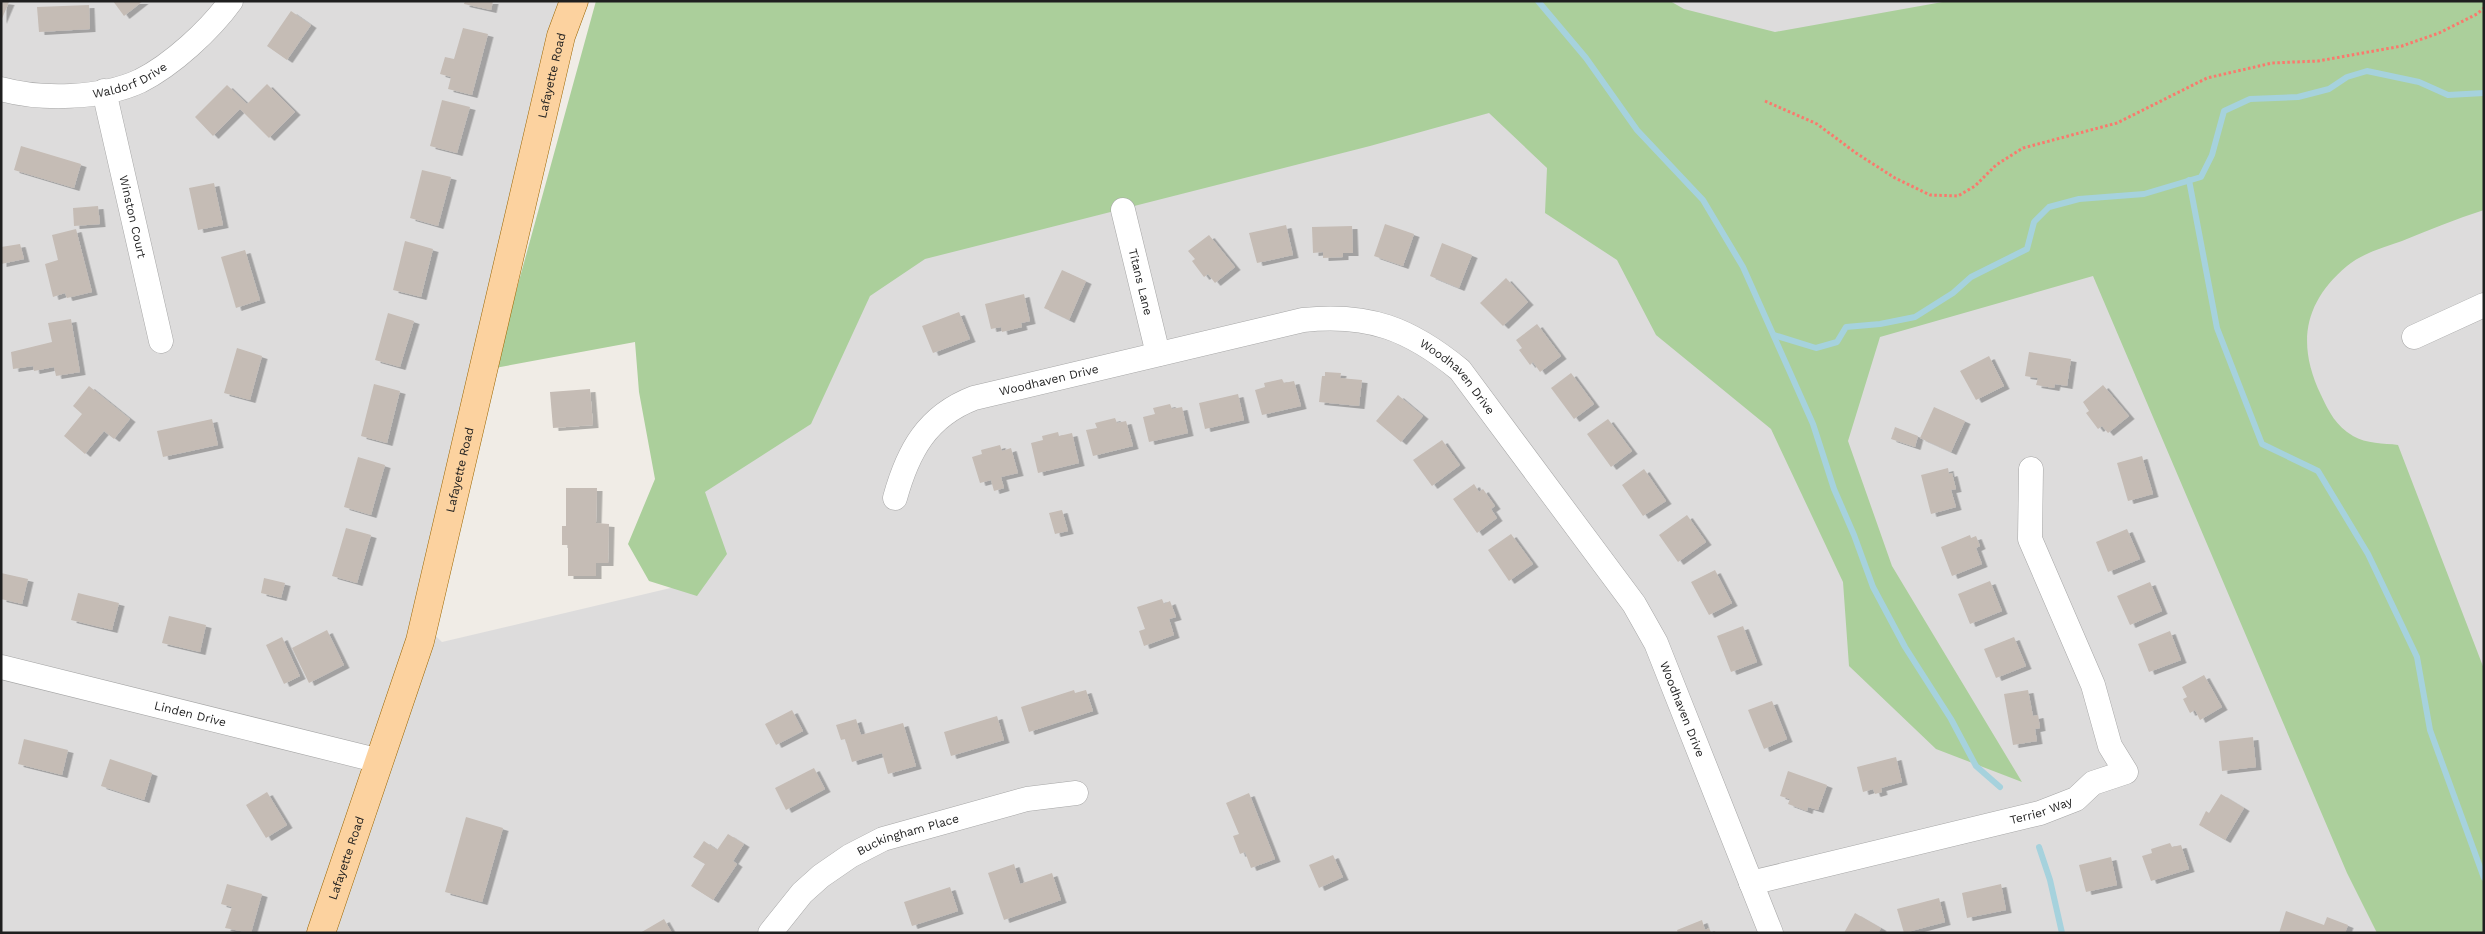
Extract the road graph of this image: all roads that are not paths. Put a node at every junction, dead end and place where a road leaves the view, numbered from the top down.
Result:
1 (231, 1) edge
2 (574, 1) edge
3 (1, 89) edge
4 (104, 91) junction
5 (1124, 210) dead end
6 (2484, 305) edge
7 (2414, 338) dead end
8 (161, 341) dead end
9 (1158, 354) junction
10 (2032, 469) dead end
11 (895, 498) dead end
12 (1, 667) edge
13 (380, 761) junction
14 (1076, 794) dead end
15 (1751, 883) junction
16 (321, 933) edge
17 (770, 933) edge
18 (1771, 933) edge

1 - 4 street, Waldorf Drive
2 - 13 main road, Lafayette Road
3 - 4 street, Waldorf Drive
4 - 8 street, Winston Court
5 - 9 street, Titans Lane
6 - 7 street
9 - 11 street, Woodhaven Drive
9 - 15 street, Woodhaven Drive
10 - 15 street, Terrier Way
12 - 13 street, Linden Drive
13 - 16 main road, Lafayette Road
14 - 17 street, Buckingham Place
15 - 18 street, Woodhaven Drive

